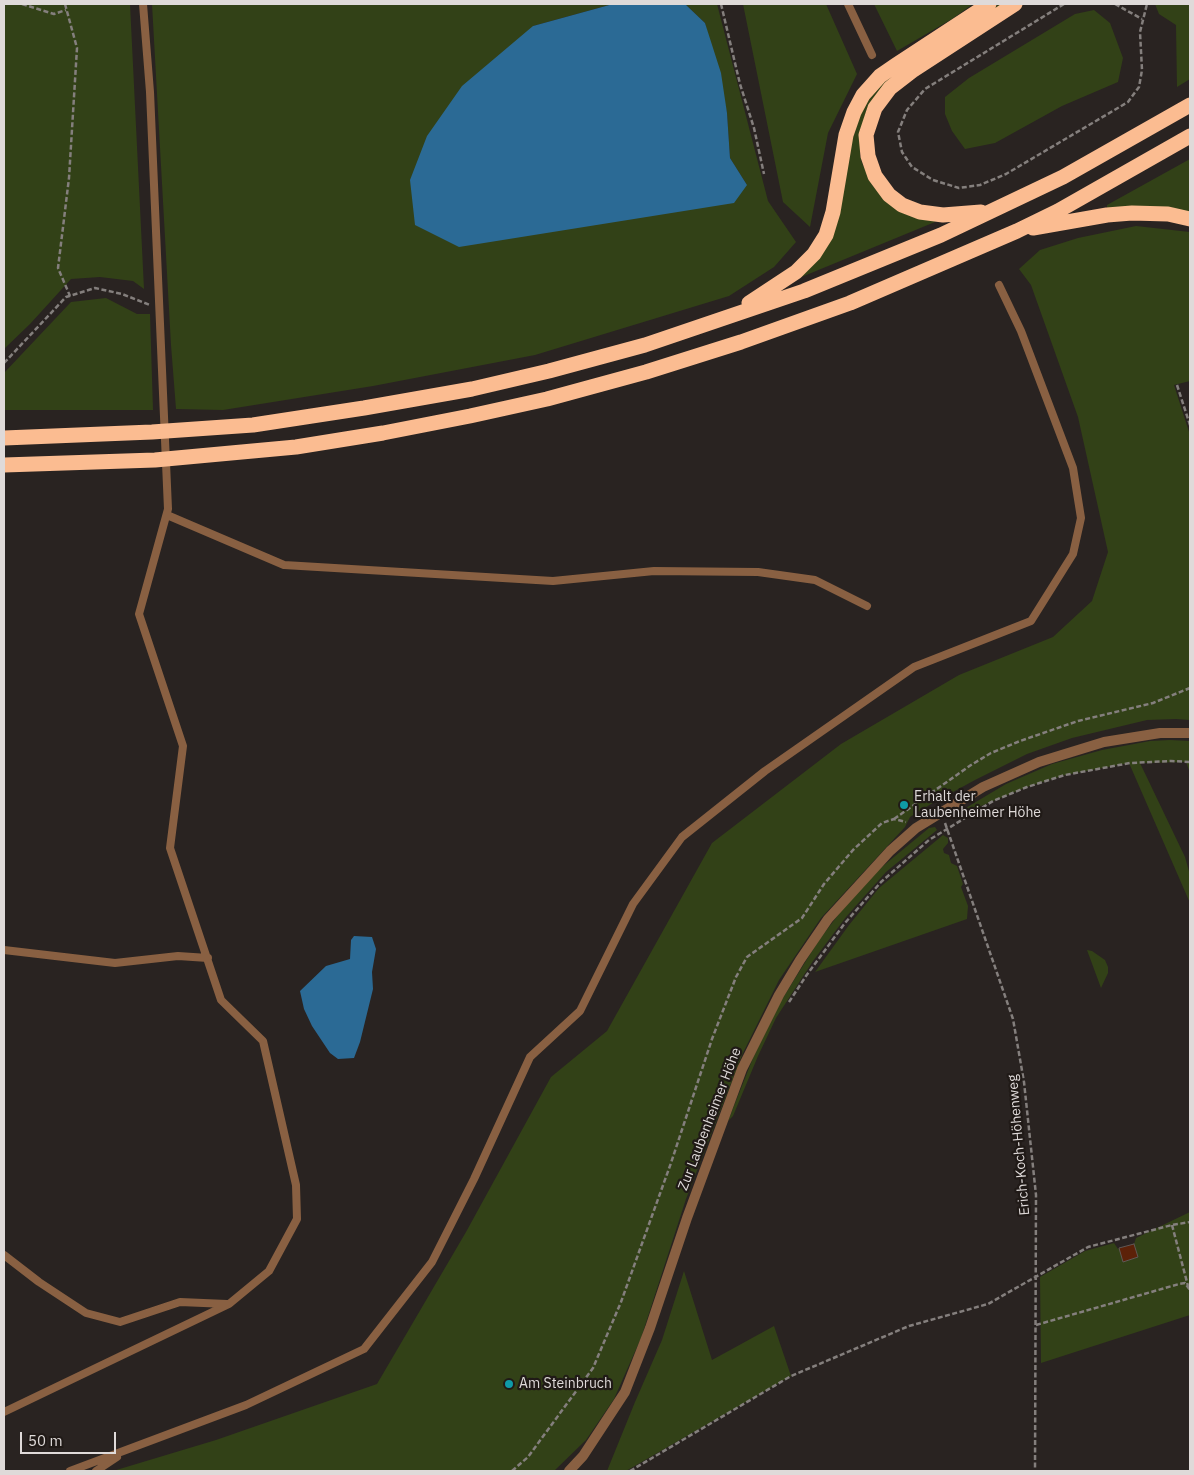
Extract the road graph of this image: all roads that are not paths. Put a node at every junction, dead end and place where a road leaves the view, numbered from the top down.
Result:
1 (143, 4) edge
2 (848, 4) edge
3 (989, 4) edge
4 (1015, 4) edge
5 (872, 54) dead end
6 (1190, 105) edge
7 (1190, 136) edge
8 (992, 211) junction
9 (1190, 219) edge
10 (1017, 231) junction
11 (999, 285) dead end
12 (725, 319) junction
13 (4, 438) edge
14 (4, 465) edge
15 (168, 515) junction
16 (867, 606) dead end
17 (1190, 733) edge
18 (4, 950) edge
19 (208, 958) junction
20 (4, 1256) edge
21 (229, 1304) junction
22 (4, 1412) edge
23 (130, 1450) junction
24 (70, 1471) edge
25 (96, 1471) edge
26 (569, 1471) edge

1 - 15 lane
2 - 5 lane
3 - 12 highway
4 - 8 highway
6 - 8 highway
7 - 10 highway
8 - 12 highway
9 - 10 highway
10 - 14 highway
11 - 23 lane
12 - 13 highway
15 - 16 lane
15 - 19 lane
17 - 26 street, Zur Laubenheimer Höhe
18 - 19 lane
19 - 21 lane
20 - 21 lane
21 - 22 lane
23 - 24 lane
23 - 25 lane

